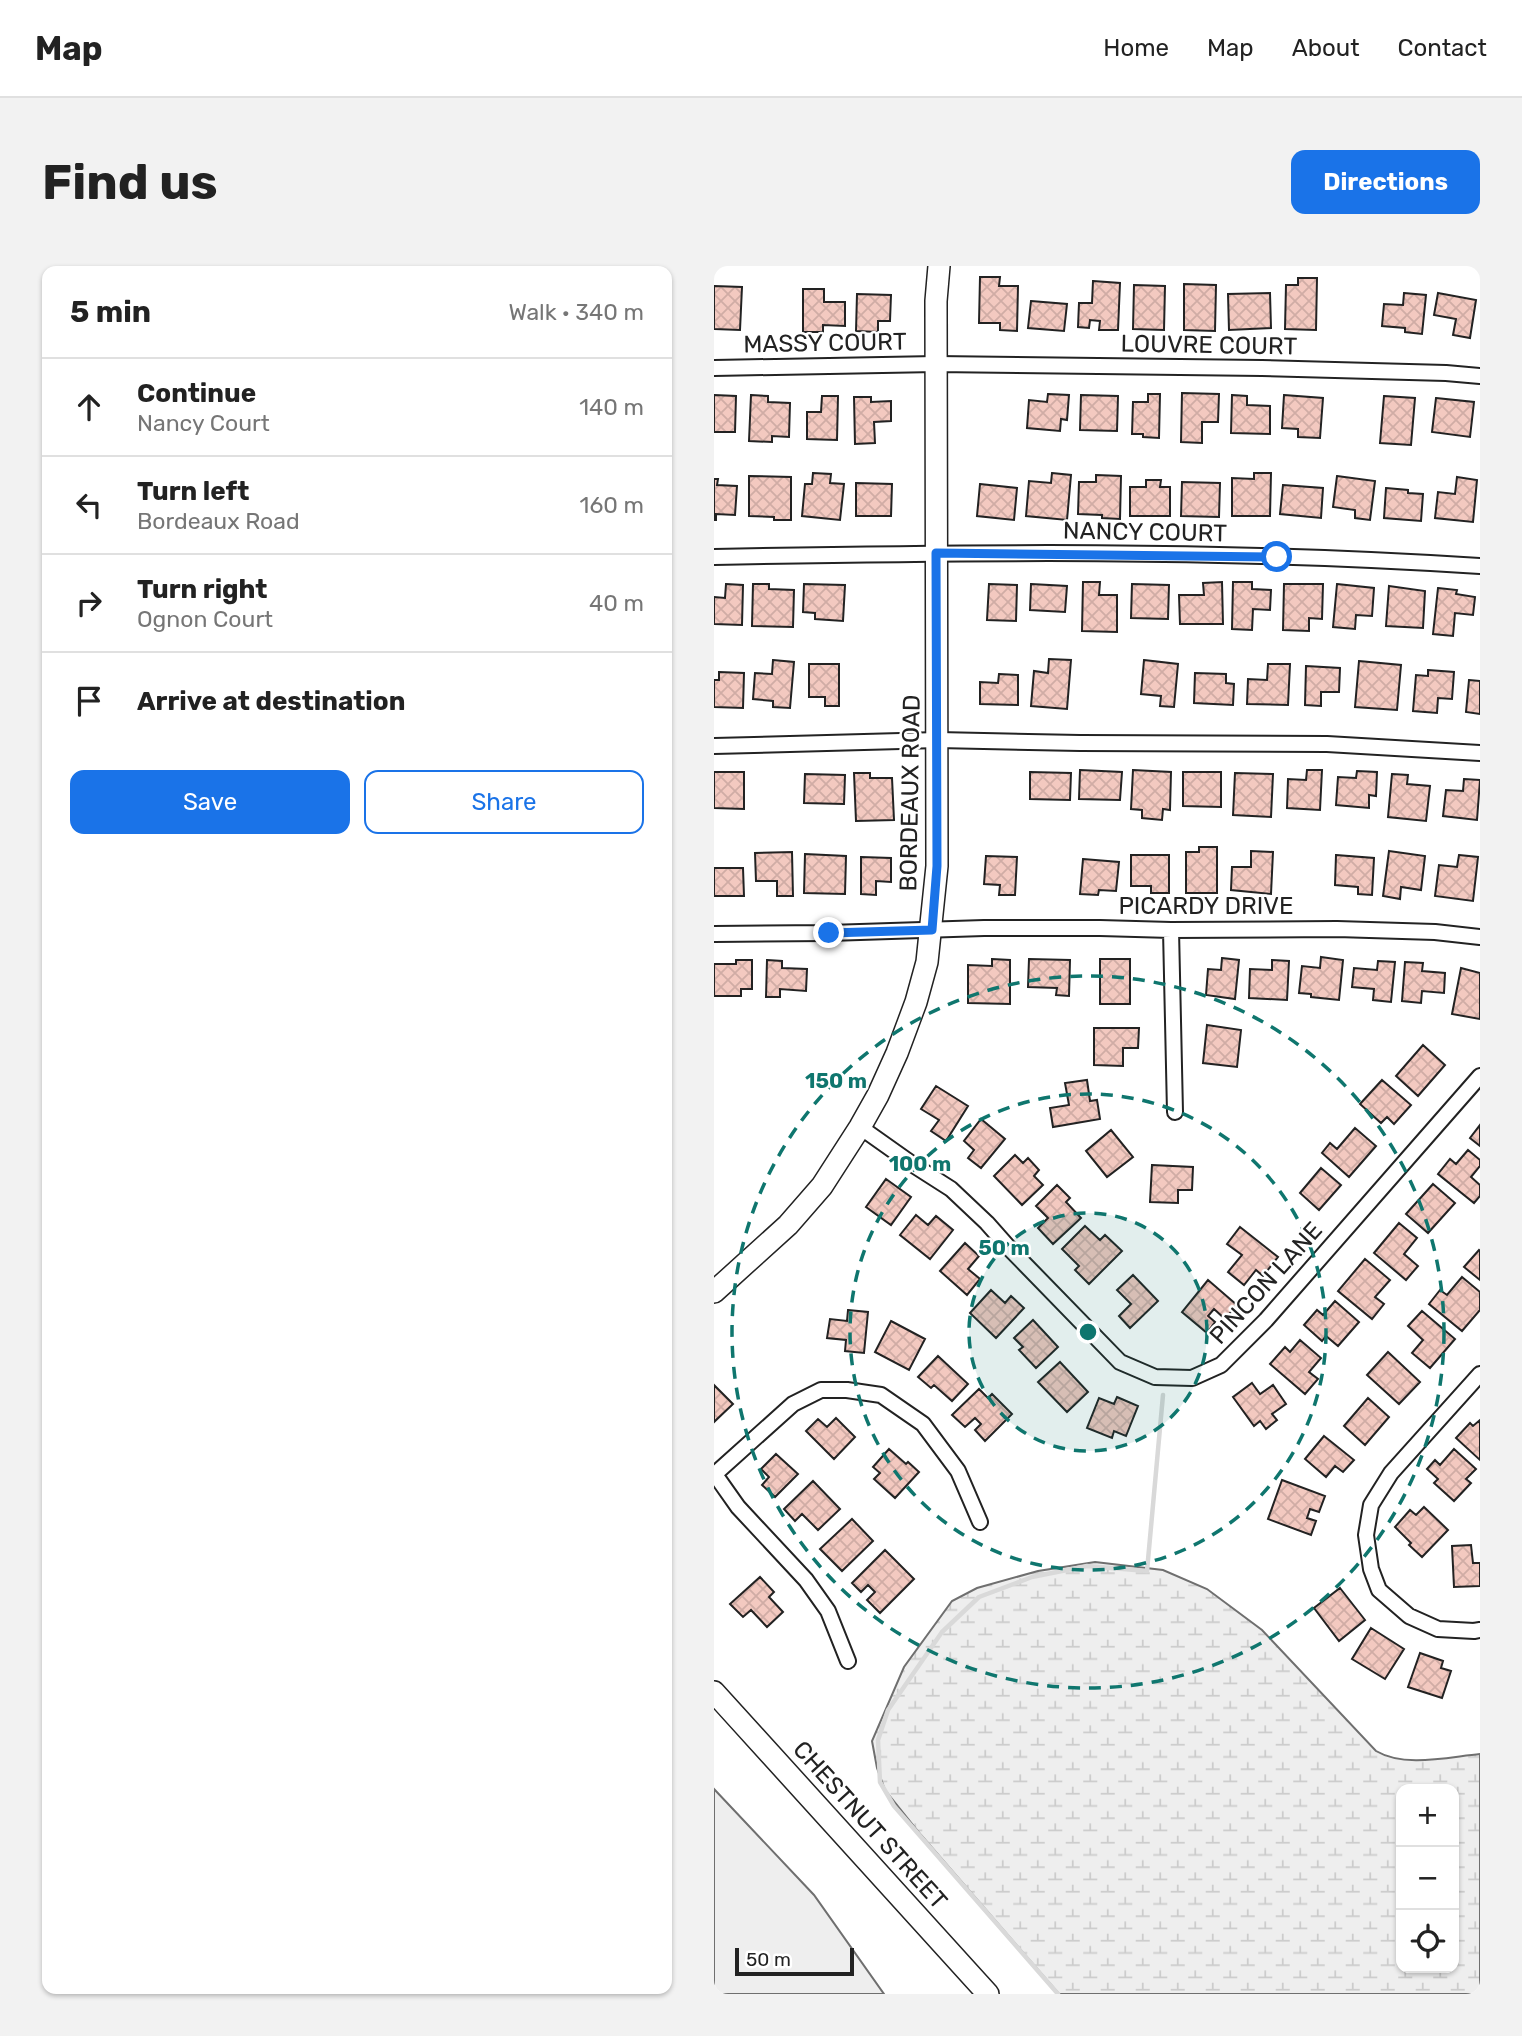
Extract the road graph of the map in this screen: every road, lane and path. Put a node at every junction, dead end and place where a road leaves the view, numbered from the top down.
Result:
1 (939, 266) edge
2 (936, 364) junction
3 (714, 368) edge
4 (1480, 376) edge
5 (936, 553) junction
6 (714, 557) edge
7 (1480, 566) edge
8 (938, 740) junction
9 (714, 746) edge
10 (1480, 753) edge
11 (932, 930) junction
12 (1171, 930) junction
13 (714, 934) edge
14 (1480, 937) edge
15 (1480, 1076) edge
16 (1175, 1112) dead end
17 (860, 1127) junction
18 (714, 1292) edge
19 (1480, 1374) edge
20 (714, 1474) edge
21 (979, 1522) dead end
22 (1480, 1630) edge
23 (848, 1661) dead end
24 (714, 1692) edge
25 (988, 1994) edge

1 - 2 street, BORDEAUX ROAD
2 - 3 street, MASSY COURT
2 - 4 street, LOUVRE COURT
2 - 5 street, BORDEAUX ROAD
5 - 6 street
5 - 7 street, NANCY COURT
5 - 8 street, BORDEAUX ROAD
8 - 9 street
8 - 10 street
8 - 11 street, BORDEAUX ROAD
11 - 12 street, PICARDY DRIVE
11 - 13 street, PICARDY DRIVE
11 - 17 street, BORDEAUX ROAD
12 - 14 street, PICARDY DRIVE
12 - 16 street
15 - 17 street, PINCON LANE
17 - 18 street, BORDEAUX ROAD
19 - 22 street
20 - 21 street
20 - 23 street
24 - 25 street, CHESTNUT STREET

